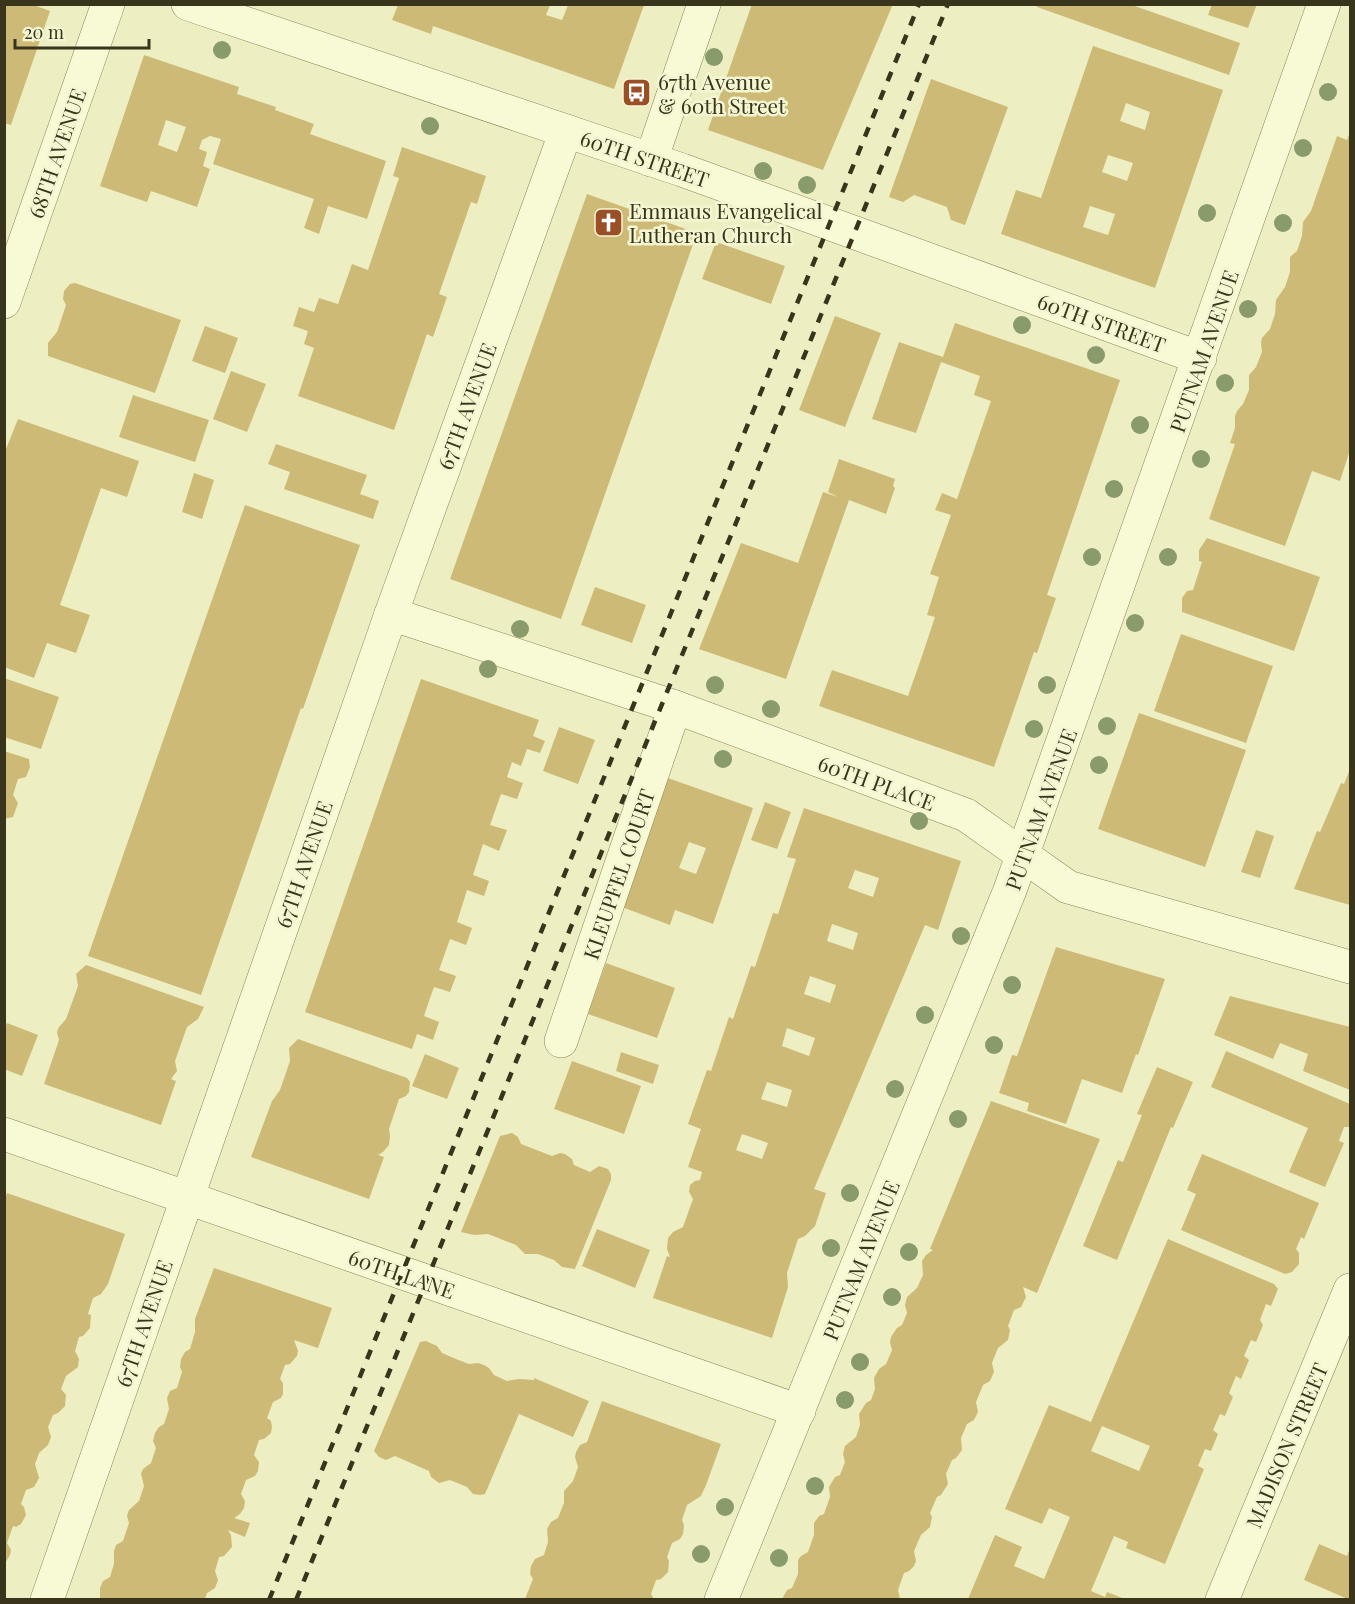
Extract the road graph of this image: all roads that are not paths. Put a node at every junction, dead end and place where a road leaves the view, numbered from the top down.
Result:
1 (108, 4) edge
2 (188, 4) edge
3 (704, 4) edge
4 (1324, 4) edge
5 (566, 131) junction
6 (651, 160) junction
7 (4, 302) edge
8 (1200, 358) junction
9 (391, 614) junction
10 (675, 707) junction
11 (1023, 855) junction
12 (1350, 967) edge
13 (561, 1041) dead end
14 (4, 1134) edge
15 (187, 1198) junction
16 (1350, 1290) edge
17 (799, 1411) junction
18 (47, 1599) edge
19 (721, 1599) edge
20 (1222, 1599) edge

1 - 7 street, 68TH AVENUE
2 - 5 street, 60TH STREET
3 - 6 street
4 - 8 street, PUTNAM AVENUE
5 - 6 street, 60TH STREET
5 - 9 street, 67TH AVENUE
6 - 8 street, 60TH STREET
8 - 11 street, PUTNAM AVENUE
9 - 10 street, 60TH PLACE
9 - 15 street, 67TH AVENUE
10 - 11 street, 60TH PLACE
10 - 13 street, KLEUPFEL COURT
11 - 12 street, 60TH PLACE
11 - 17 street, PUTNAM AVENUE
14 - 15 street, 60TH LANE
15 - 17 street, 60TH LANE
15 - 18 street, 67TH AVENUE
16 - 20 street, MADISON STREET
17 - 19 street, PUTNAM AVENUE

